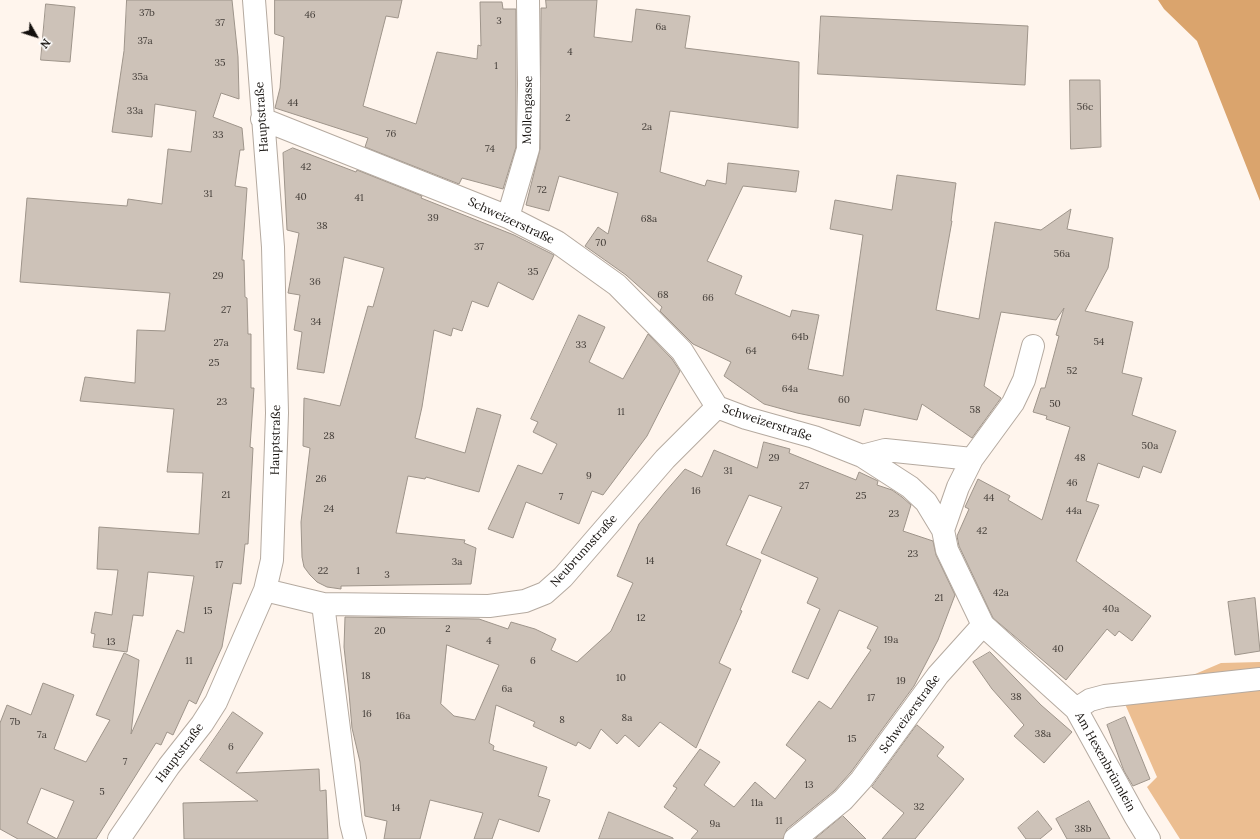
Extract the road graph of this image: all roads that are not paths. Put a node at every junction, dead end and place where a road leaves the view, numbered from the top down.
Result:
1 (254, 0) edge
2 (528, 0) edge
3 (262, 119) junction
4 (508, 217) junction
5 (1033, 346) dead end
6 (717, 407) junction
7 (862, 456) junction
8 (972, 459) junction
9 (943, 530) junction
10 (265, 590) junction
11 (323, 604) junction
12 (983, 625) junction
13 (1260, 679) edge
14 (1076, 709) junction
15 (119, 839) edge
16 (355, 839) edge
17 (795, 839) edge
18 (1149, 839) edge

1 - 3 street, Hauptstraße
2 - 4 street, Mollengasse
3 - 4 street, Schweizerstraße
3 - 10 street, Hauptstraße
4 - 6 street, Schweizerstraße
5 - 8 street
6 - 7 street, Schweizerstraße
6 - 11 street, Neubrunnstraße
7 - 8 street
7 - 9 street, Schweizerstraße
8 - 9 street
9 - 12 street, Schweizerstraße
10 - 11 street, Neubrunnstraße
10 - 15 street, Hauptstraße
11 - 16 street
12 - 14 street, Am Hexenbrünnlein
12 - 17 street, Schweizerstraße
13 - 14 street
14 - 18 street, Am Hexenbrünnlein

